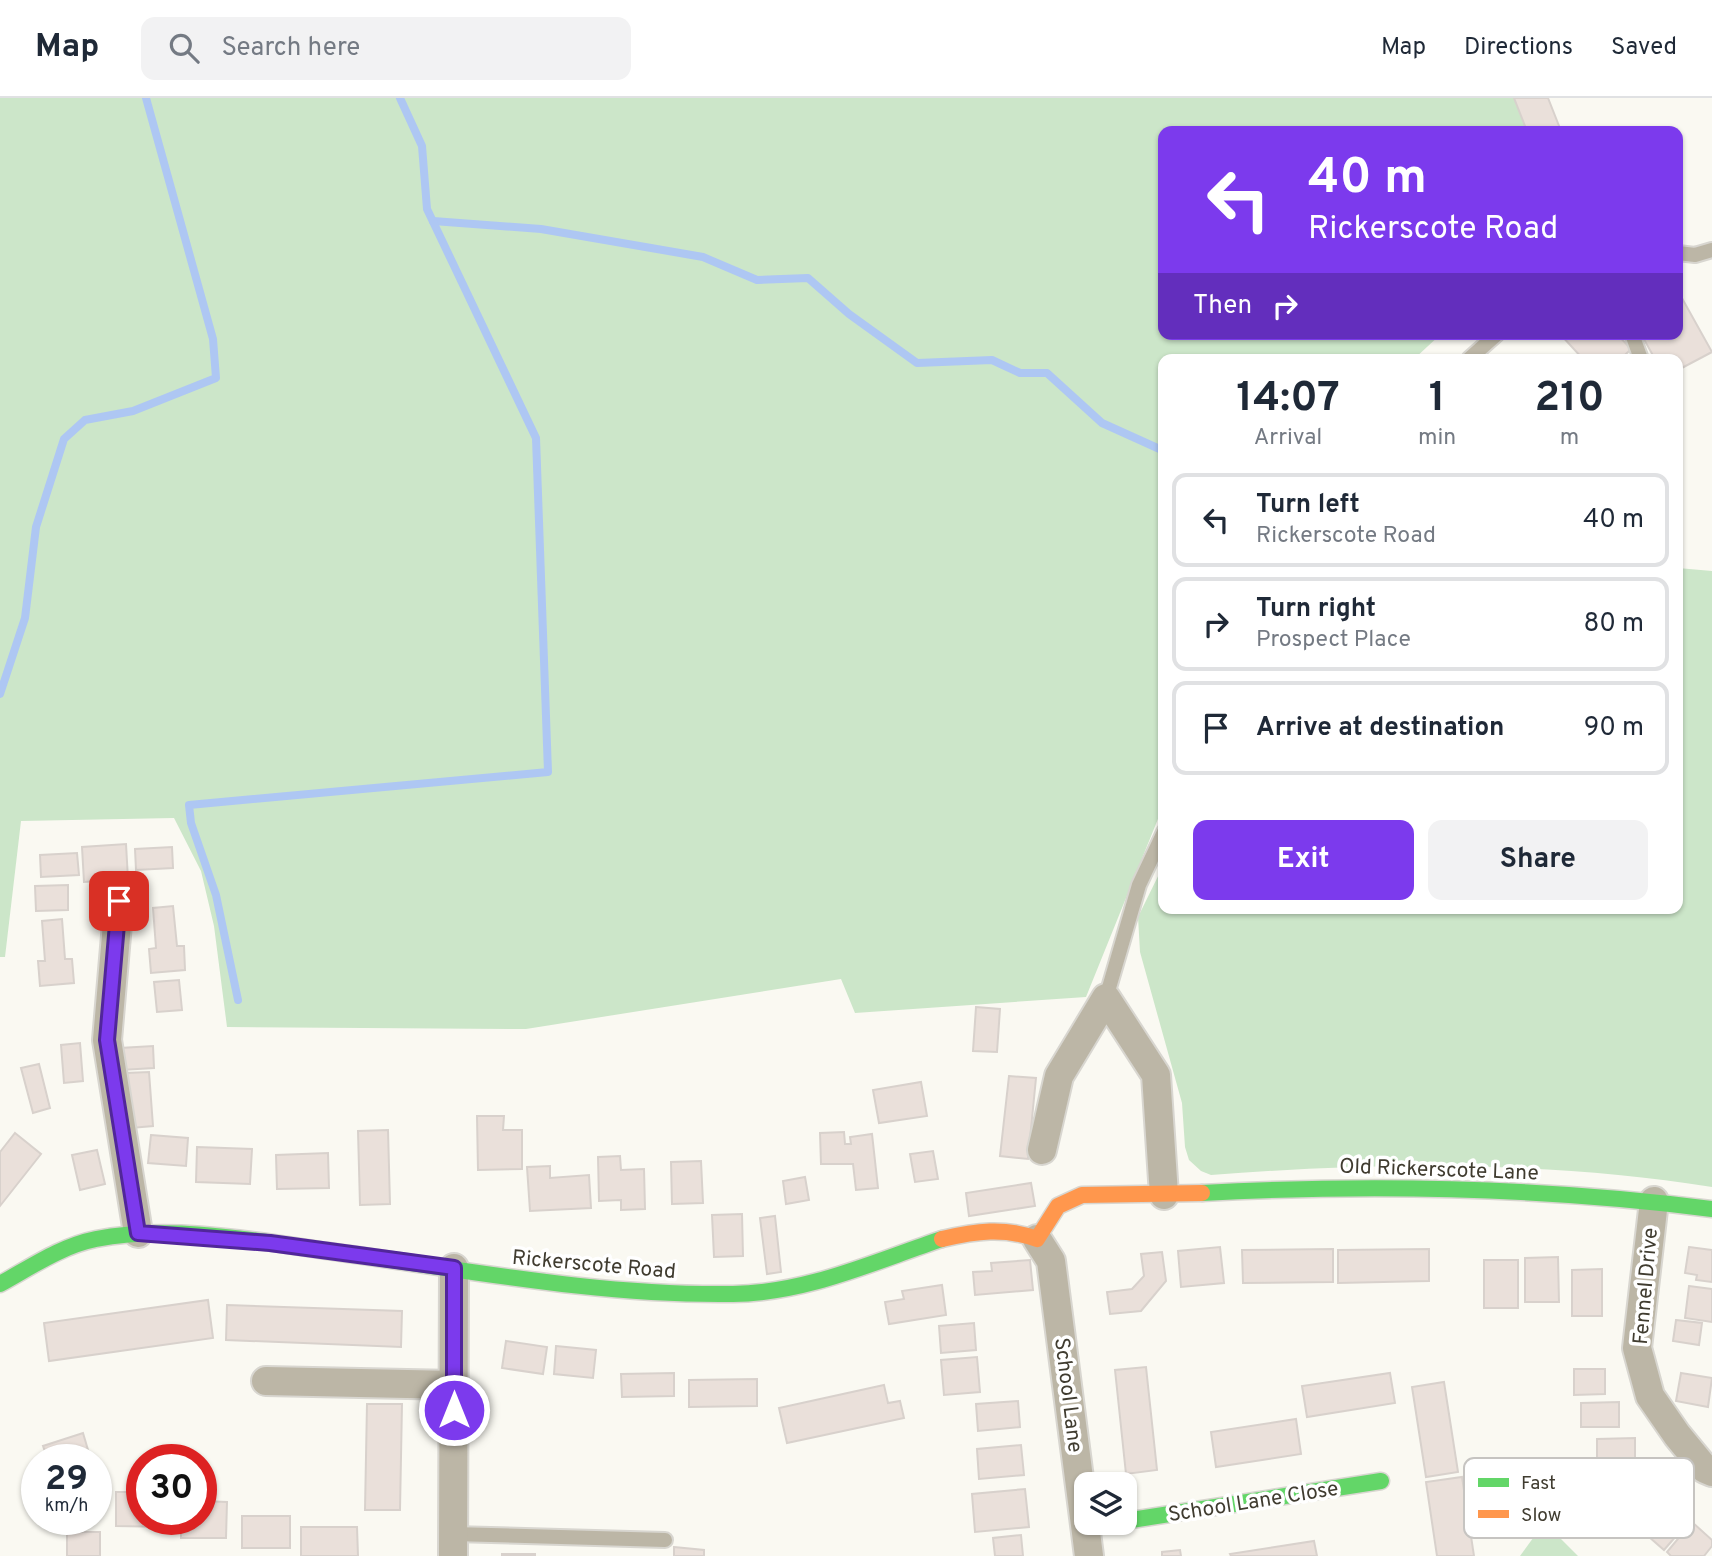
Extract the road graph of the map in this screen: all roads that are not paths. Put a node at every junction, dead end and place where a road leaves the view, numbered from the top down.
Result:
1 (1712, 250) edge
2 (1683, 254) edge
3 (1490, 340) edge
4 (1475, 354) edge
5 (1158, 845) edge
6 (119, 901) dead end
7 (1106, 998) junction
8 (1042, 1150) dead end
9 (1164, 1195) junction
10 (1654, 1201) junction
11 (1712, 1209) edge
12 (138, 1233) junction
13 (1037, 1239) junction
14 (454, 1268) junction
15 (0, 1284) edge
16 (266, 1381) dead end
17 (454, 1385) junction
18 (1078, 1472) edge
19 (1712, 1472) edge
20 (1381, 1481) dead end
21 (1137, 1519) edge
22 (1086, 1535) edge
23 (665, 1541) dead end
24 (453, 1545) edge
25 (1089, 1556) edge

1 - 2 lane
3 - 4 lane
5 - 7 lane
6 - 12 street
7 - 8 street
7 - 9 street
9 - 10 street, Old Rickerscote Lane
9 - 13 street
10 - 11 street, Old Rickerscote Lane
10 - 19 street, Fennel Drive
12 - 14 street, Rickerscote Road
12 - 15 street, Rickerscote Road
13 - 14 street, Rickerscote Road
13 - 18 street, School Lane
14 - 17 street
16 - 17 street
17 - 24 street
20 - 21 street, School Lane Close
22 - 25 street, School Lane
23 - 24 lane

